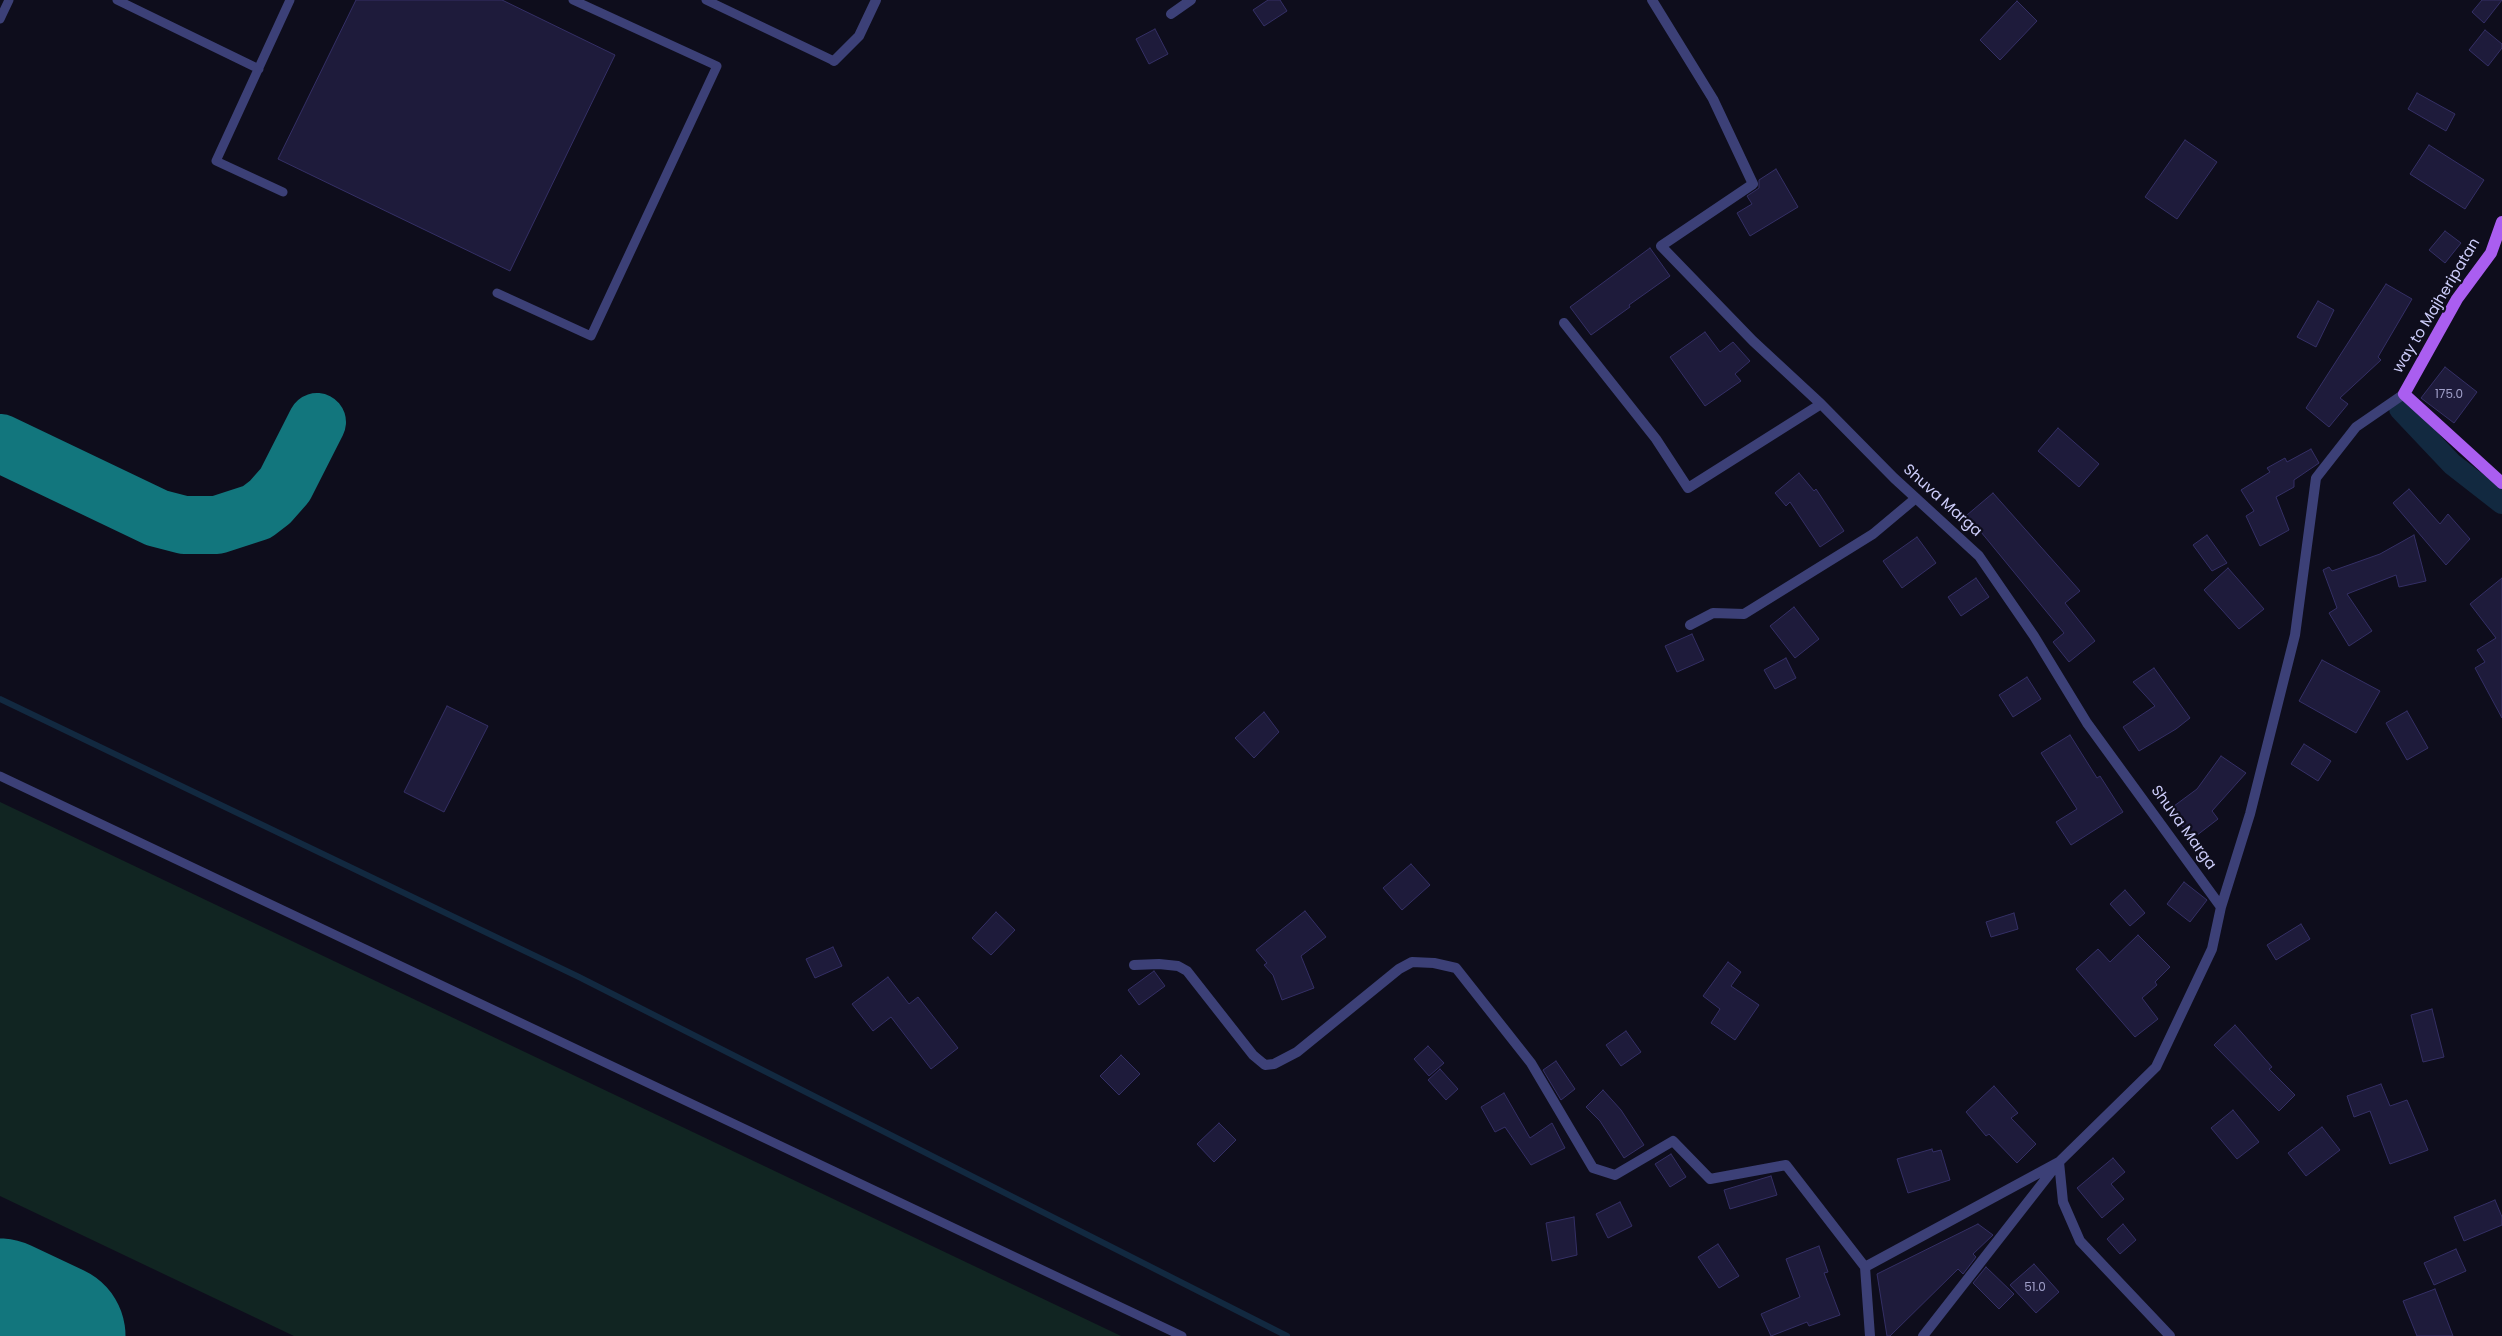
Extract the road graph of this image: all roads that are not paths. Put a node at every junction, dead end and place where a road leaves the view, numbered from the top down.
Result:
1 (9, 0) edge
2 (117, 0) edge
3 (290, 0) edge
4 (573, 0) edge
5 (706, 0) edge
6 (876, 0) edge
7 (1191, 0) edge
8 (1652, 0) edge
9 (1171, 14) dead end
10 (0, 19) edge
11 (834, 62) joint
12 (259, 69) junction
13 (282, 192) dead end
14 (2502, 222) edge
15 (497, 293) dead end
16 (1564, 323) dead end
17 (2404, 394) junction
18 (1821, 404) junction
19 (2502, 482) edge
20 (1916, 498) junction
21 (1690, 625) dead end
22 (0, 776) edge
23 (2221, 907) junction
24 (1134, 965) dead end
25 (2059, 1162) junction
26 (1866, 1267) junction
27 (1182, 1336) edge
28 (1870, 1336) edge
29 (1923, 1336) edge
30 (2170, 1336) edge

1 - 10 lane
2 - 12 lane
3 - 12 lane
4 - 15 lane
5 - 11 lane
6 - 11 street
7 - 9 street
8 - 18 street, Shuva Marga
12 - 13 lane
14 - 17 main road, way to Majheripatan
16 - 18 street
17 - 19 main road, way to Majheripatan
17 - 23 street
18 - 20 street, Shuva Marga
20 - 21 street
20 - 23 street, Shuva Marga
22 - 27 lane
23 - 25 street
24 - 26 street
25 - 26 street
25 - 29 street
25 - 30 street
26 - 28 street

